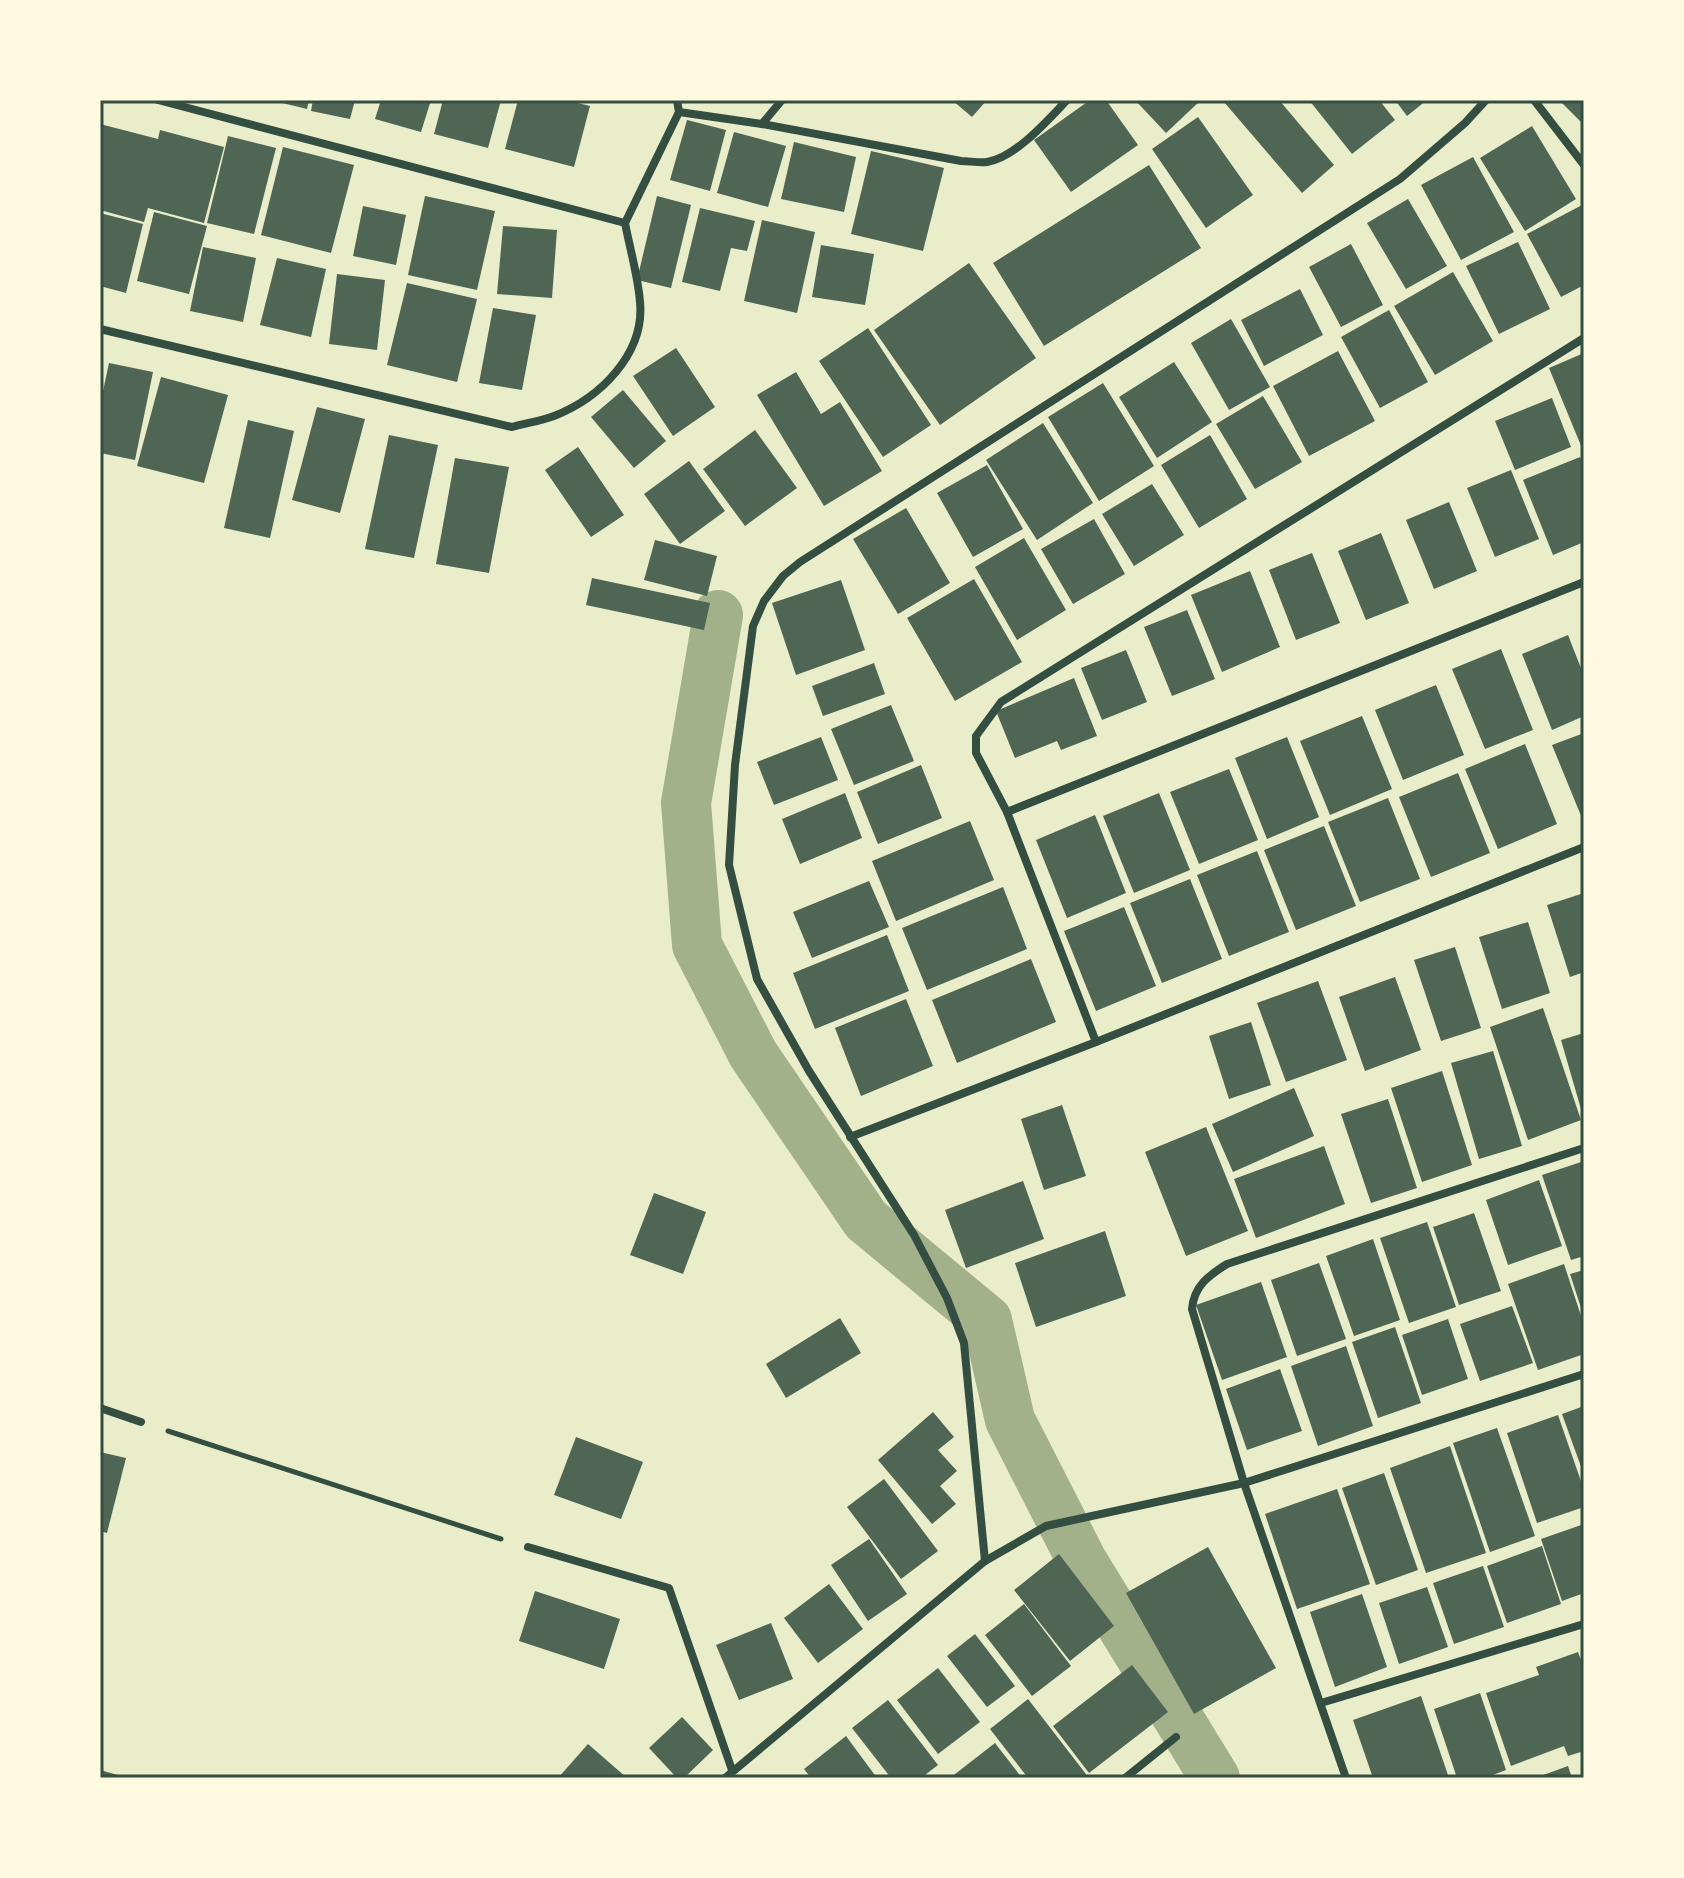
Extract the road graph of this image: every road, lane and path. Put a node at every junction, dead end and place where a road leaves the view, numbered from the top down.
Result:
1 (158, 100) edge
2 (677, 100) edge
3 (782, 100) edge
4 (1067, 100) edge
5 (1486, 100) edge
6 (1534, 100) edge
7 (679, 112) junction
8 (762, 124) junction
9 (1584, 165) edge
10 (625, 223) junction
11 (100, 329) edge
12 (1584, 338) edge
13 (1584, 582) edge
14 (1007, 812) junction
15 (1584, 847) edge
16 (1096, 1042) junction
17 (850, 1137) junction
18 (1584, 1148) edge
19 (1584, 1374) edge
20 (100, 1408) edge
21 (141, 1422) joint
22 (1244, 1483) junction
23 (528, 1547) joint
24 (985, 1561) junction
25 (1584, 1624) edge
26 (1321, 1703) junction
27 (1176, 1737) dead end
28 (732, 1770) junction
29 (725, 1778) edge
30 (1125, 1778) edge
31 (1346, 1778) edge

1 - 10 street
2 - 7 street
3 - 8 street
4 - 8 street
5 - 17 street
6 - 9 street
7 - 8 street
7 - 10 street
10 - 11 street
12 - 14 street
13 - 14 street
14 - 16 street
15 - 16 street
16 - 17 street
17 - 24 street
18 - 22 street
19 - 22 street
20 - 21 street
21 - 23 path
22 - 24 street
22 - 26 street
23 - 28 street
24 - 28 street
25 - 26 street
26 - 31 street
27 - 30 street
28 - 29 street

